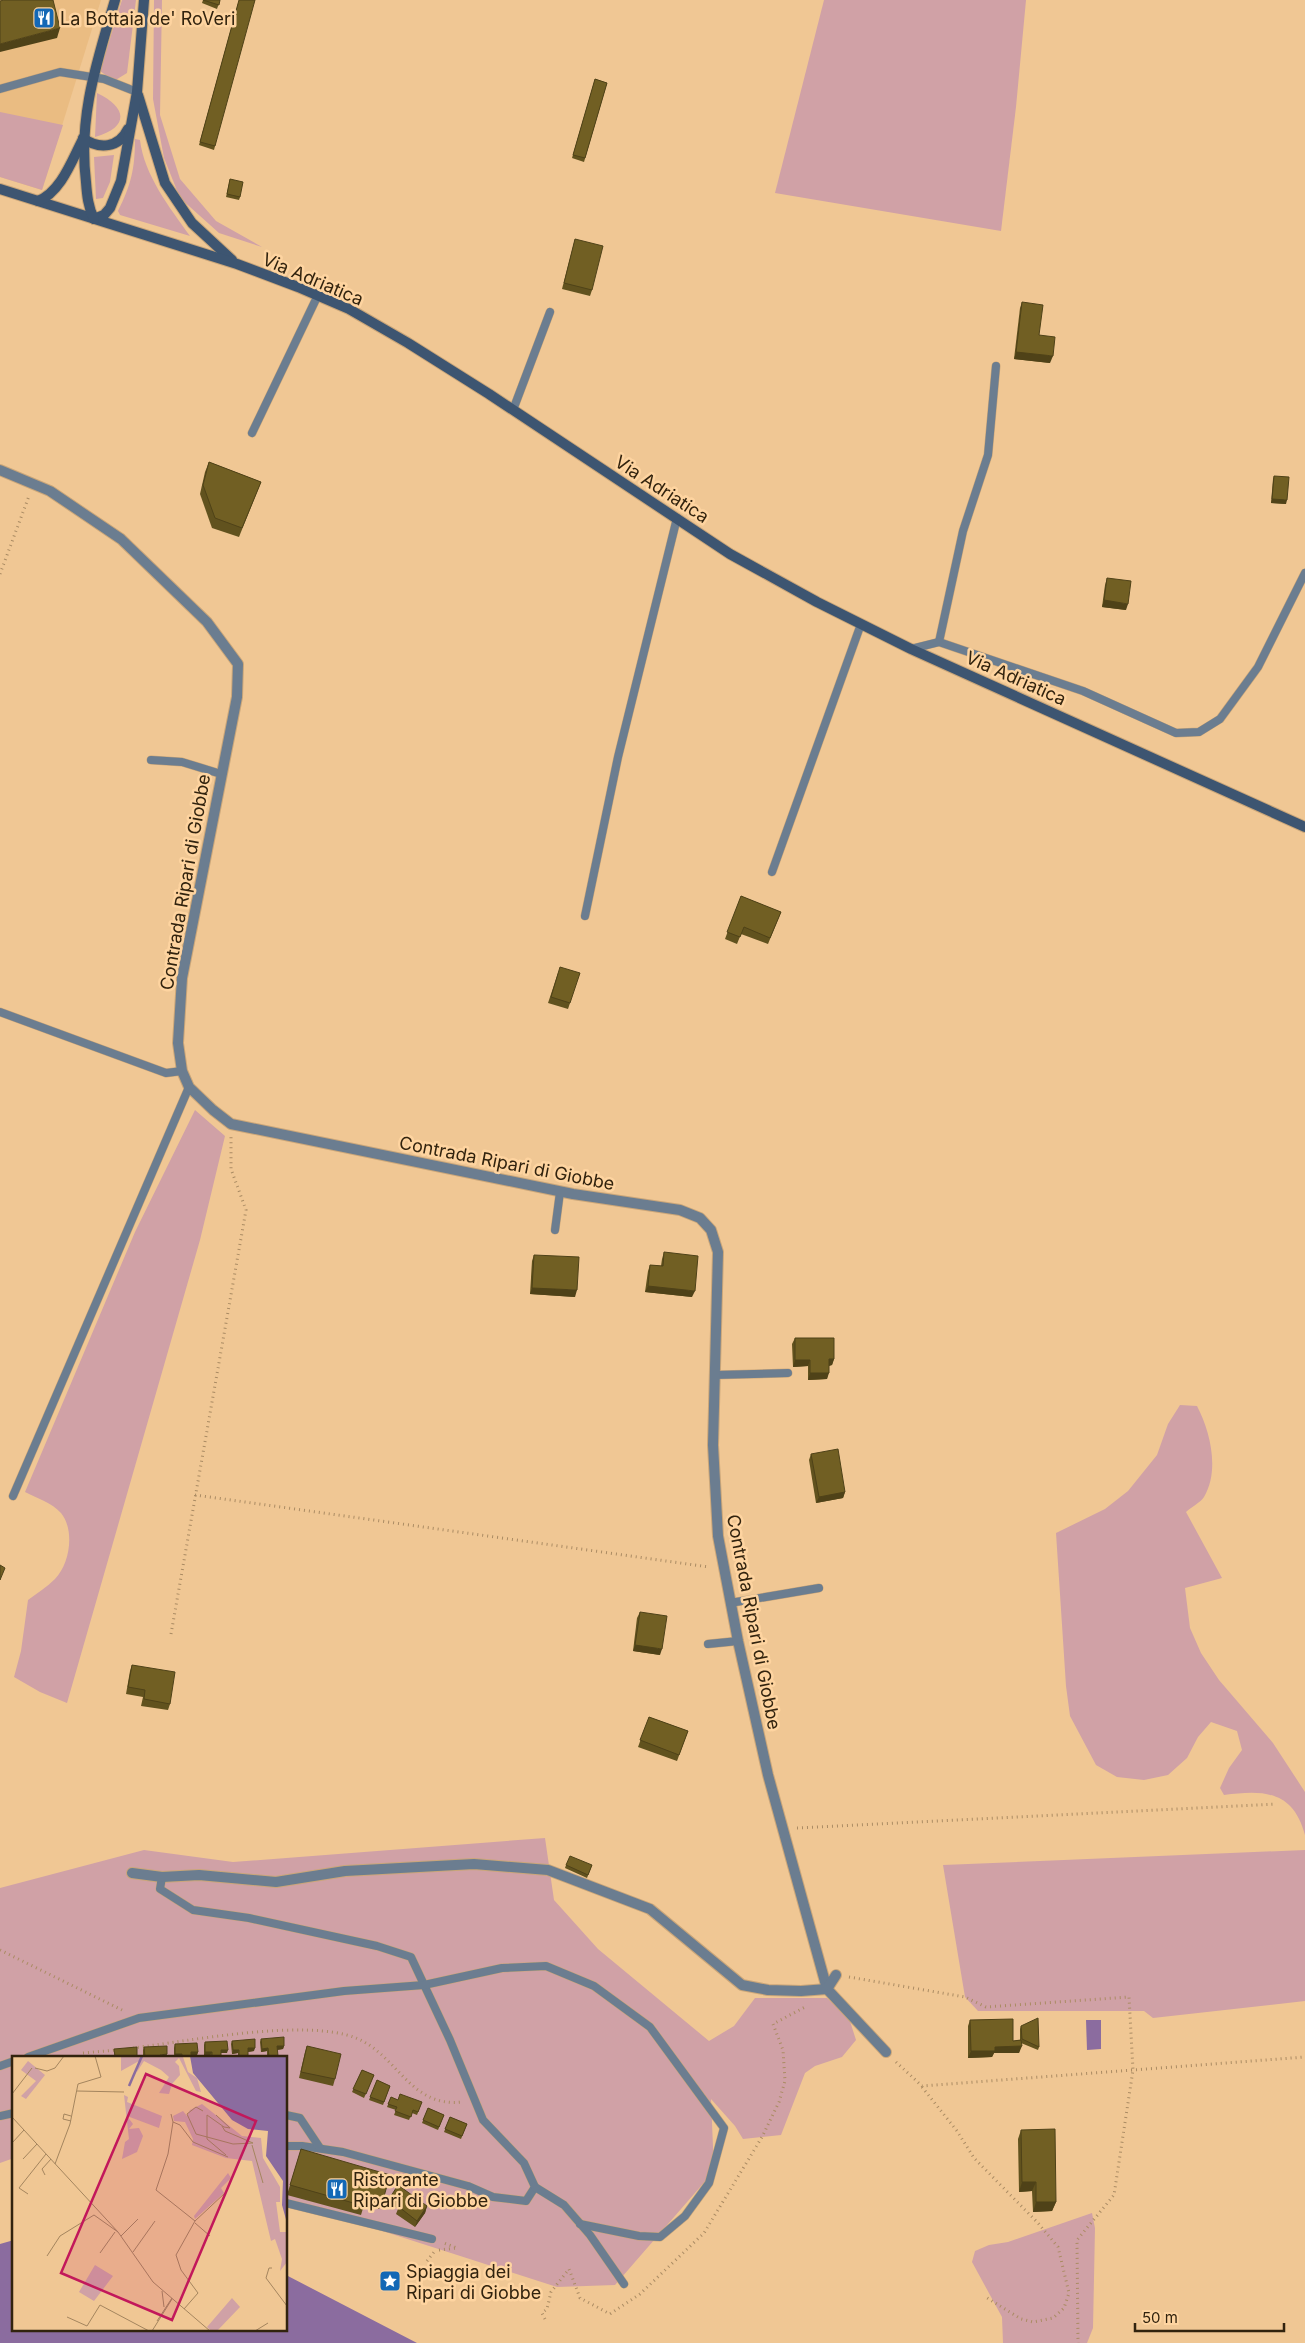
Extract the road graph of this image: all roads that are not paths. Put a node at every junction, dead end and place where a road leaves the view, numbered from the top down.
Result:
1 (115, 0) edge
2 (144, 0) edge
3 (94, 76) junction
4 (0, 89) edge
5 (137, 92) junction
6 (129, 128) junction
7 (83, 138) junction
8 (0, 189) edge
9 (38, 201) junction
10 (94, 219) junction
11 (237, 264) junction
12 (318, 295) junction
13 (550, 312) dead end
14 (996, 366) dead end
15 (513, 410) junction
16 (252, 433) dead end
17 (0, 470) edge
18 (677, 518) junction
19 (1305, 573) edge
20 (861, 624) junction
21 (939, 642) junction
22 (911, 650) junction
23 (151, 760) dead end
24 (221, 774) junction
25 (1305, 827) edge
26 (772, 872) dead end
27 (586, 916) dead end
28 (0, 1012) edge
29 (182, 1071) junction
30 (190, 1087) junction
31 (560, 1192) junction
32 (555, 1230) dead end
33 (788, 1373) dead end
34 (714, 1375) junction
35 (13, 1496) dead end
36 (819, 1588) dead end
37 (730, 1603) junction
38 (738, 1641) junction
39 (708, 1644) dead end
40 (132, 1873) dead end
41 (162, 1877) junction
42 (836, 1975) road end
43 (424, 1986) junction
44 (828, 1989) junction
45 (886, 2052) road end
46 (31, 2056) edge
47 (12, 2062) edge
48 (0, 2066) edge
49 (288, 2115) edge
50 (288, 2146) edge
51 (320, 2148) junction
52 (535, 2188) junction
53 (288, 2203) edge
54 (580, 2224) junction
55 (432, 2239) dead end
56 (624, 2284) dead end

1 - 3 main road
2 - 5 main road
3 - 4 lane
3 - 5 lane
3 - 7 main road
5 - 6 main road
5 - 11 main road
6 - 7 main road
6 - 10 main road
7 - 9 main road
7 - 10 main road
8 - 9 main road, Via Adriatica
9 - 10 main road, Via Adriatica
10 - 11 main road, Via Adriatica
11 - 12 main road, Via Adriatica
12 - 15 main road, Via Adriatica
12 - 16 lane
13 - 15 lane
14 - 21 lane
15 - 18 main road, Via Adriatica
17 - 24 street, Contrada Ripari di Giobbe
18 - 20 main road, Via Adriatica
18 - 27 lane
19 - 21 lane
20 - 22 main road, Via Adriatica
20 - 26 lane
21 - 22 lane
22 - 25 main road, Via Adriatica
23 - 24 lane
24 - 29 street, Contrada Ripari di Giobbe
28 - 29 lane
29 - 30 street, Contrada Ripari di Giobbe
30 - 31 street, Contrada Ripari di Giobbe
30 - 35 lane
31 - 32 lane
31 - 34 street, Contrada Ripari di Giobbe
33 - 34 lane
34 - 37 street, Contrada Ripari di Giobbe
36 - 37 lane
37 - 38 street, Contrada Ripari di Giobbe
38 - 39 lane
38 - 44 street, Contrada Ripari di Giobbe
40 - 41 street
41 - 43 lane
41 - 44 street
42 - 44 street
43 - 46 lane
43 - 52 lane
43 - 54 lane
44 - 45 street, Contrada Ripari di Giobbe
47 - 48 lane
49 - 51 lane
50 - 51 lane
51 - 52 lane
52 - 54 lane
53 - 55 lane
54 - 56 lane

